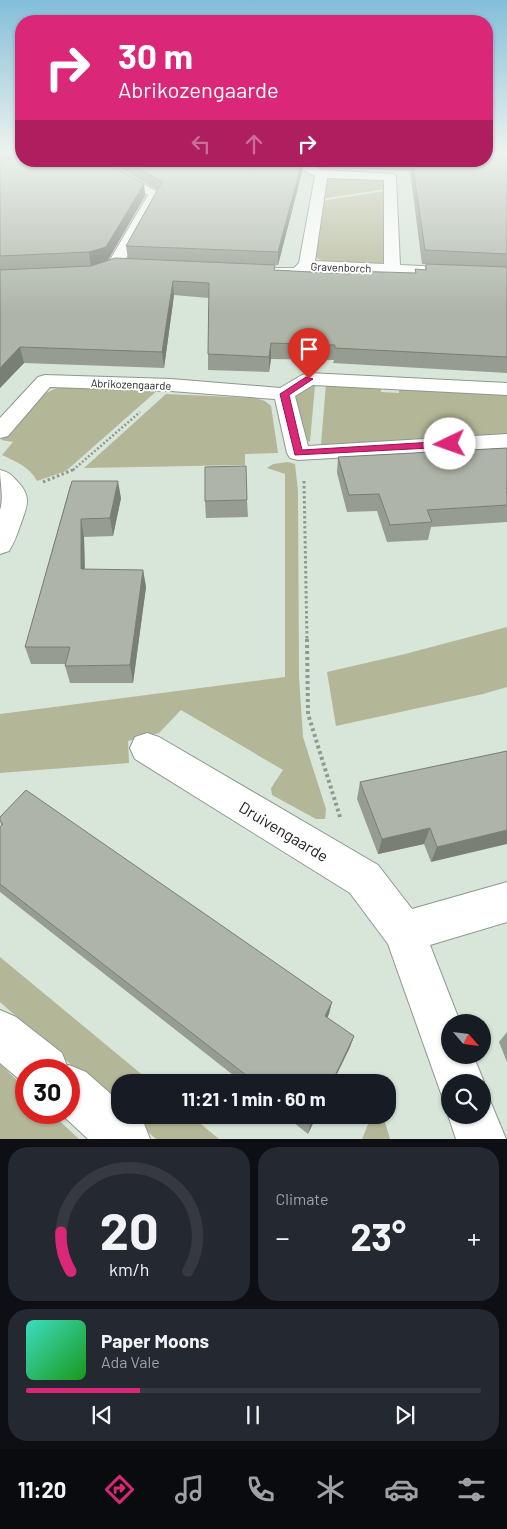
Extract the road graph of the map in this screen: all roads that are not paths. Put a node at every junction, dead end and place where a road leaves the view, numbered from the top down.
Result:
1 (149, 204) edge
2 (316, 204) edge
3 (391, 204) edge
4 (307, 265) junction
5 (134, 266) edge
6 (392, 270) junction
7 (250, 271) edge
8 (507, 275) edge
9 (507, 390) edge
10 (284, 394) junction
11 (0, 431) edge
12 (507, 440) edge
13 (7, 485) edge
14 (0, 545) edge
15 (146, 748) dead end
16 (507, 902) edge
17 (404, 932) junction
18 (0, 1033) edge
19 (32, 1059) edge
20 (457, 1074) edge
21 (80, 1099) edge
22 (475, 1124) edge
23 (125, 1139) edge
24 (481, 1139) edge

1 - 5 street
2 - 4 street
3 - 6 street
4 - 6 street, Gravenborch
4 - 7 street, Gravenborch
6 - 8 street, Gravenborch
9 - 10 street
10 - 11 street, Abrikozengaarde
10 - 12 street
13 - 14 street
15 - 17 street, Druivengaarde
16 - 17 street
17 - 20 street, Druivengaarde
18 - 19 street
21 - 23 street
22 - 24 street

